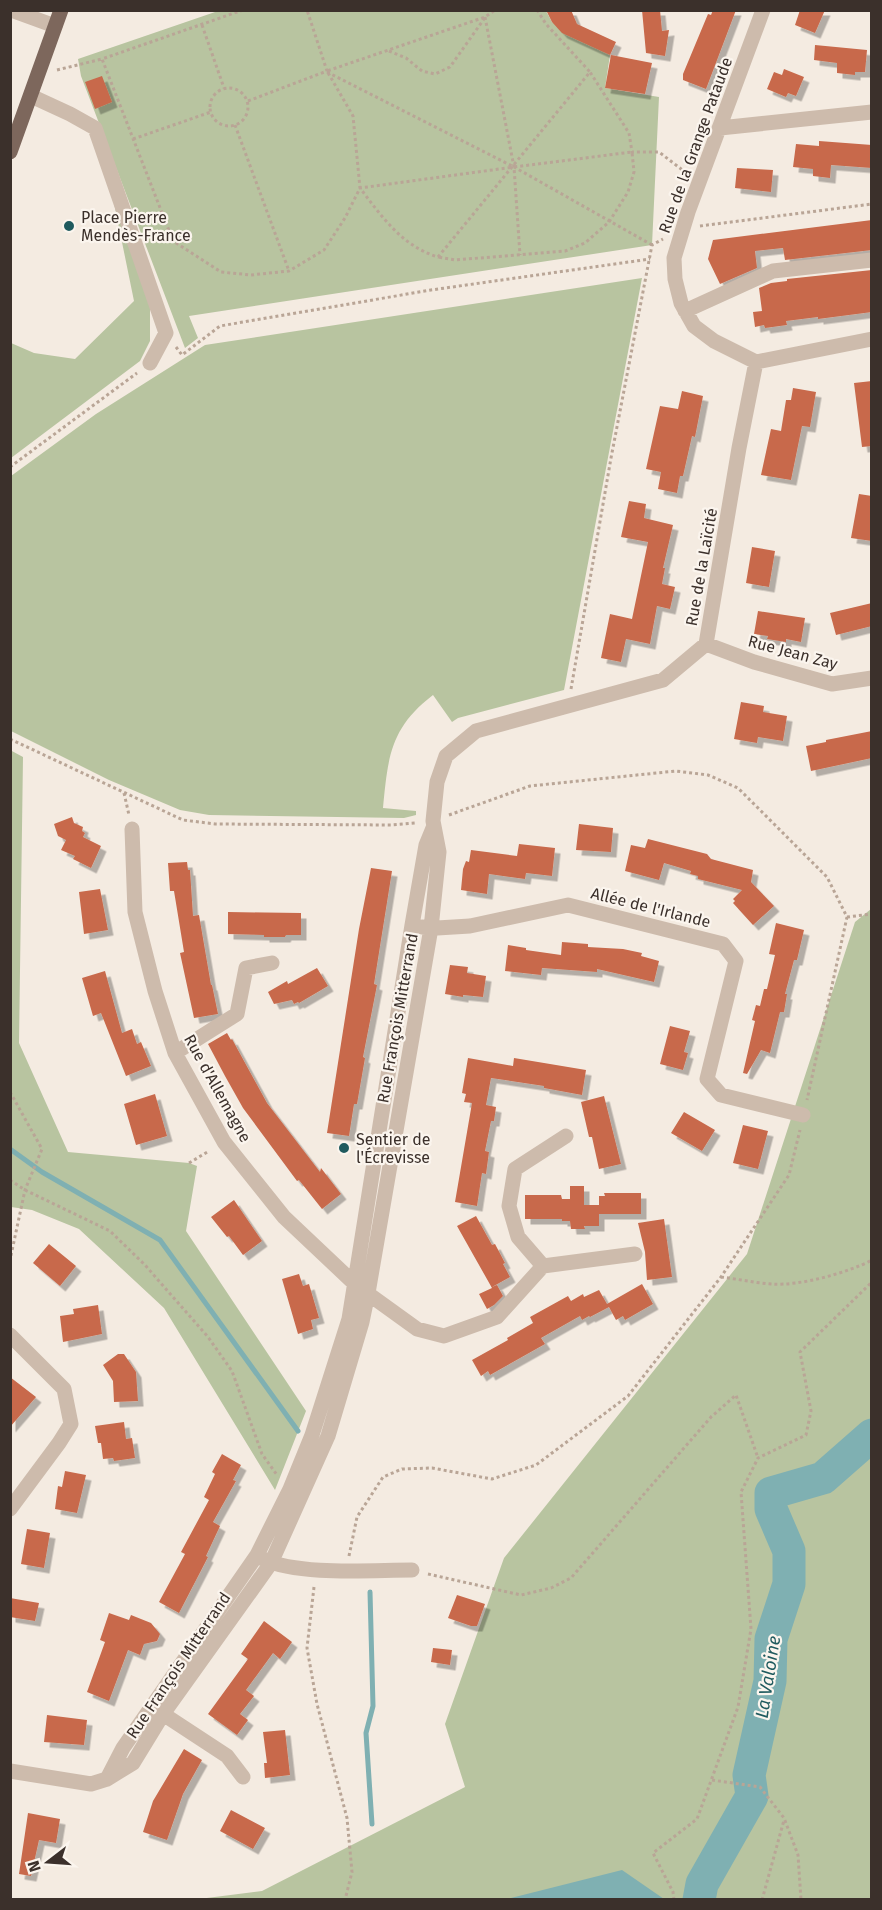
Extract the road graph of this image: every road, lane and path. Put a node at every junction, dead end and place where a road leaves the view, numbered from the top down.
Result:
1 (11, 10) edge
2 (61, 10) edge
3 (243, 10) edge
4 (307, 10) edge
5 (495, 10) edge
6 (537, 10) edge
7 (764, 10) edge
8 (485, 17) junction
9 (202, 25) junction
10 (55, 26) junction
11 (387, 51) junction
12 (102, 59) junction
13 (327, 71) junction
14 (590, 72) junction
15 (38, 74) junction
16 (224, 88) junction
17 (31, 96) junction
18 (248, 101) junction
19 (211, 112) junction
20 (872, 112) edge
21 (234, 125) junction
22 (720, 128) junction
23 (133, 140) junction
24 (10, 152) edge
25 (632, 152) junction
26 (514, 167) junction
27 (700, 182) junction
28 (360, 188) junction
29 (872, 204) edge
30 (609, 222) junction
31 (684, 228) junction
32 (652, 245) junction
33 (520, 255) junction
34 (438, 257) junction
35 (650, 258) junction
36 (872, 260) edge
37 (289, 271) junction
38 (686, 311) junction
39 (166, 333) junction
40 (872, 339) edge
41 (756, 362) junction
42 (150, 363) joint
43 (10, 468) edge
44 (706, 644) junction
45 (872, 678) edge
46 (568, 706) junction
47 (124, 793) dead end
48 (433, 828) junction
49 (132, 829) joint
50 (872, 914) edge
51 (847, 917) dead end
52 (412, 925) junction
53 (431, 928) junction
54 (272, 963) dead end
55 (175, 1053) junction
56 (10, 1092) edge
57 (803, 1115) dead end
58 (566, 1136) dead end
59 (224, 1142) junction
60 (189, 1162) dead end
61 (10, 1180) edge
62 (25, 1190) junction
63 (635, 1254) dead end
64 (10, 1260) edge
65 (872, 1260) edge
66 (543, 1266) junction
67 (872, 1282) edge
68 (362, 1289) junction
69 (10, 1335) edge
70 (758, 1458) junction
71 (290, 1489) junction
72 (10, 1509) edge
73 (257, 1556) junction
74 (272, 1563) junction
75 (316, 1570) junction
76 (346, 1570) junction
77 (412, 1570) joint
78 (163, 1714) junction
79 (10, 1771) edge
80 (243, 1777) dead end
81 (107, 1779) junction
82 (711, 1780) junction
83 (784, 1818) junction
84 (345, 1899) edge
85 (674, 1899) edge
86 (762, 1899) edge
87 (801, 1899) edge

1 - 10 street
2 - 10 main road
3 - 9 path
4 - 13 path
5 - 8 path
6 - 14 path
7 - 22 street, Rue de la Grange Pataude
8 - 11 path
8 - 11 path
8 - 26 path
9 - 12 path
9 - 16 path
10 - 15 main road
11 - 13 path
12 - 15 path
12 - 23 path
13 - 18 path
13 - 26 path
13 - 28 path
14 - 25 path
14 - 26 path
15 - 17 main road
16 - 18 path
16 - 19 path
17 - 24 main road
17 - 39 street
18 - 21 path
19 - 21 path
19 - 23 path
20 - 22 street
21 - 37 path
22 - 27 street, Rue de la Grange Pataude
23 - 37 path
25 - 26 path
25 - 27 path
25 - 30 path
26 - 28 path
26 - 30 path
26 - 33 path
26 - 34 path
27 - 31 street, Rue de la Grange Pataude
28 - 34 path
28 - 37 path
29 - 31 path
30 - 32 path
30 - 33 path
31 - 32 path
31 - 38 street, Rue de la Grange Pataude
32 - 35 path
33 - 34 path
35 - 39 path
35 - 46 path
36 - 38 street
38 - 41 street, Rue de la Grange Pataude
39 - 42 street
40 - 41 street
41 - 44 street, Rue de la Laïcité
42 - 43 path
44 - 45 street, Rue Jean Zay
44 - 46 street, Rue de la Laïcité
46 - 48 street, Rue de la Laïcité
47 - 49 path
48 - 52 street, Rue François Mitterrand
48 - 53 street, Rue François Mitterrand
49 - 55 street, Rue d'Allemagne
50 - 51 path
52 - 53 street, Rue François Mitterrand
52 - 68 street, Rue François Mitterrand
53 - 57 street, Allée de l'Irlande
53 - 68 street, Rue François Mitterrand
54 - 55 street
55 - 59 street, Rue d'Allemagne
56 - 62 path
58 - 66 street
59 - 60 path
59 - 68 street, Rue d'Allemagne
61 - 62 path
62 - 64 path
62 - 71 path
63 - 66 street
65 - 76 path
66 - 68 street, Rue d'Allemagne
67 - 70 path
68 - 71 street, Rue François Mitterrand
68 - 74 street, Rue François Mitterrand
69 - 72 street
70 - 77 path
70 - 82 path
71 - 73 street, Rue François Mitterrand
73 - 74 street
73 - 81 street, Rue François Mitterrand
74 - 75 street
74 - 78 street, Rue François Mitterrand
75 - 76 street
75 - 84 path
76 - 77 street
78 - 80 street
78 - 81 street, Rue François Mitterrand
79 - 81 street, Rue François Mitterrand
82 - 83 path
82 - 85 path
83 - 86 path
83 - 87 path

